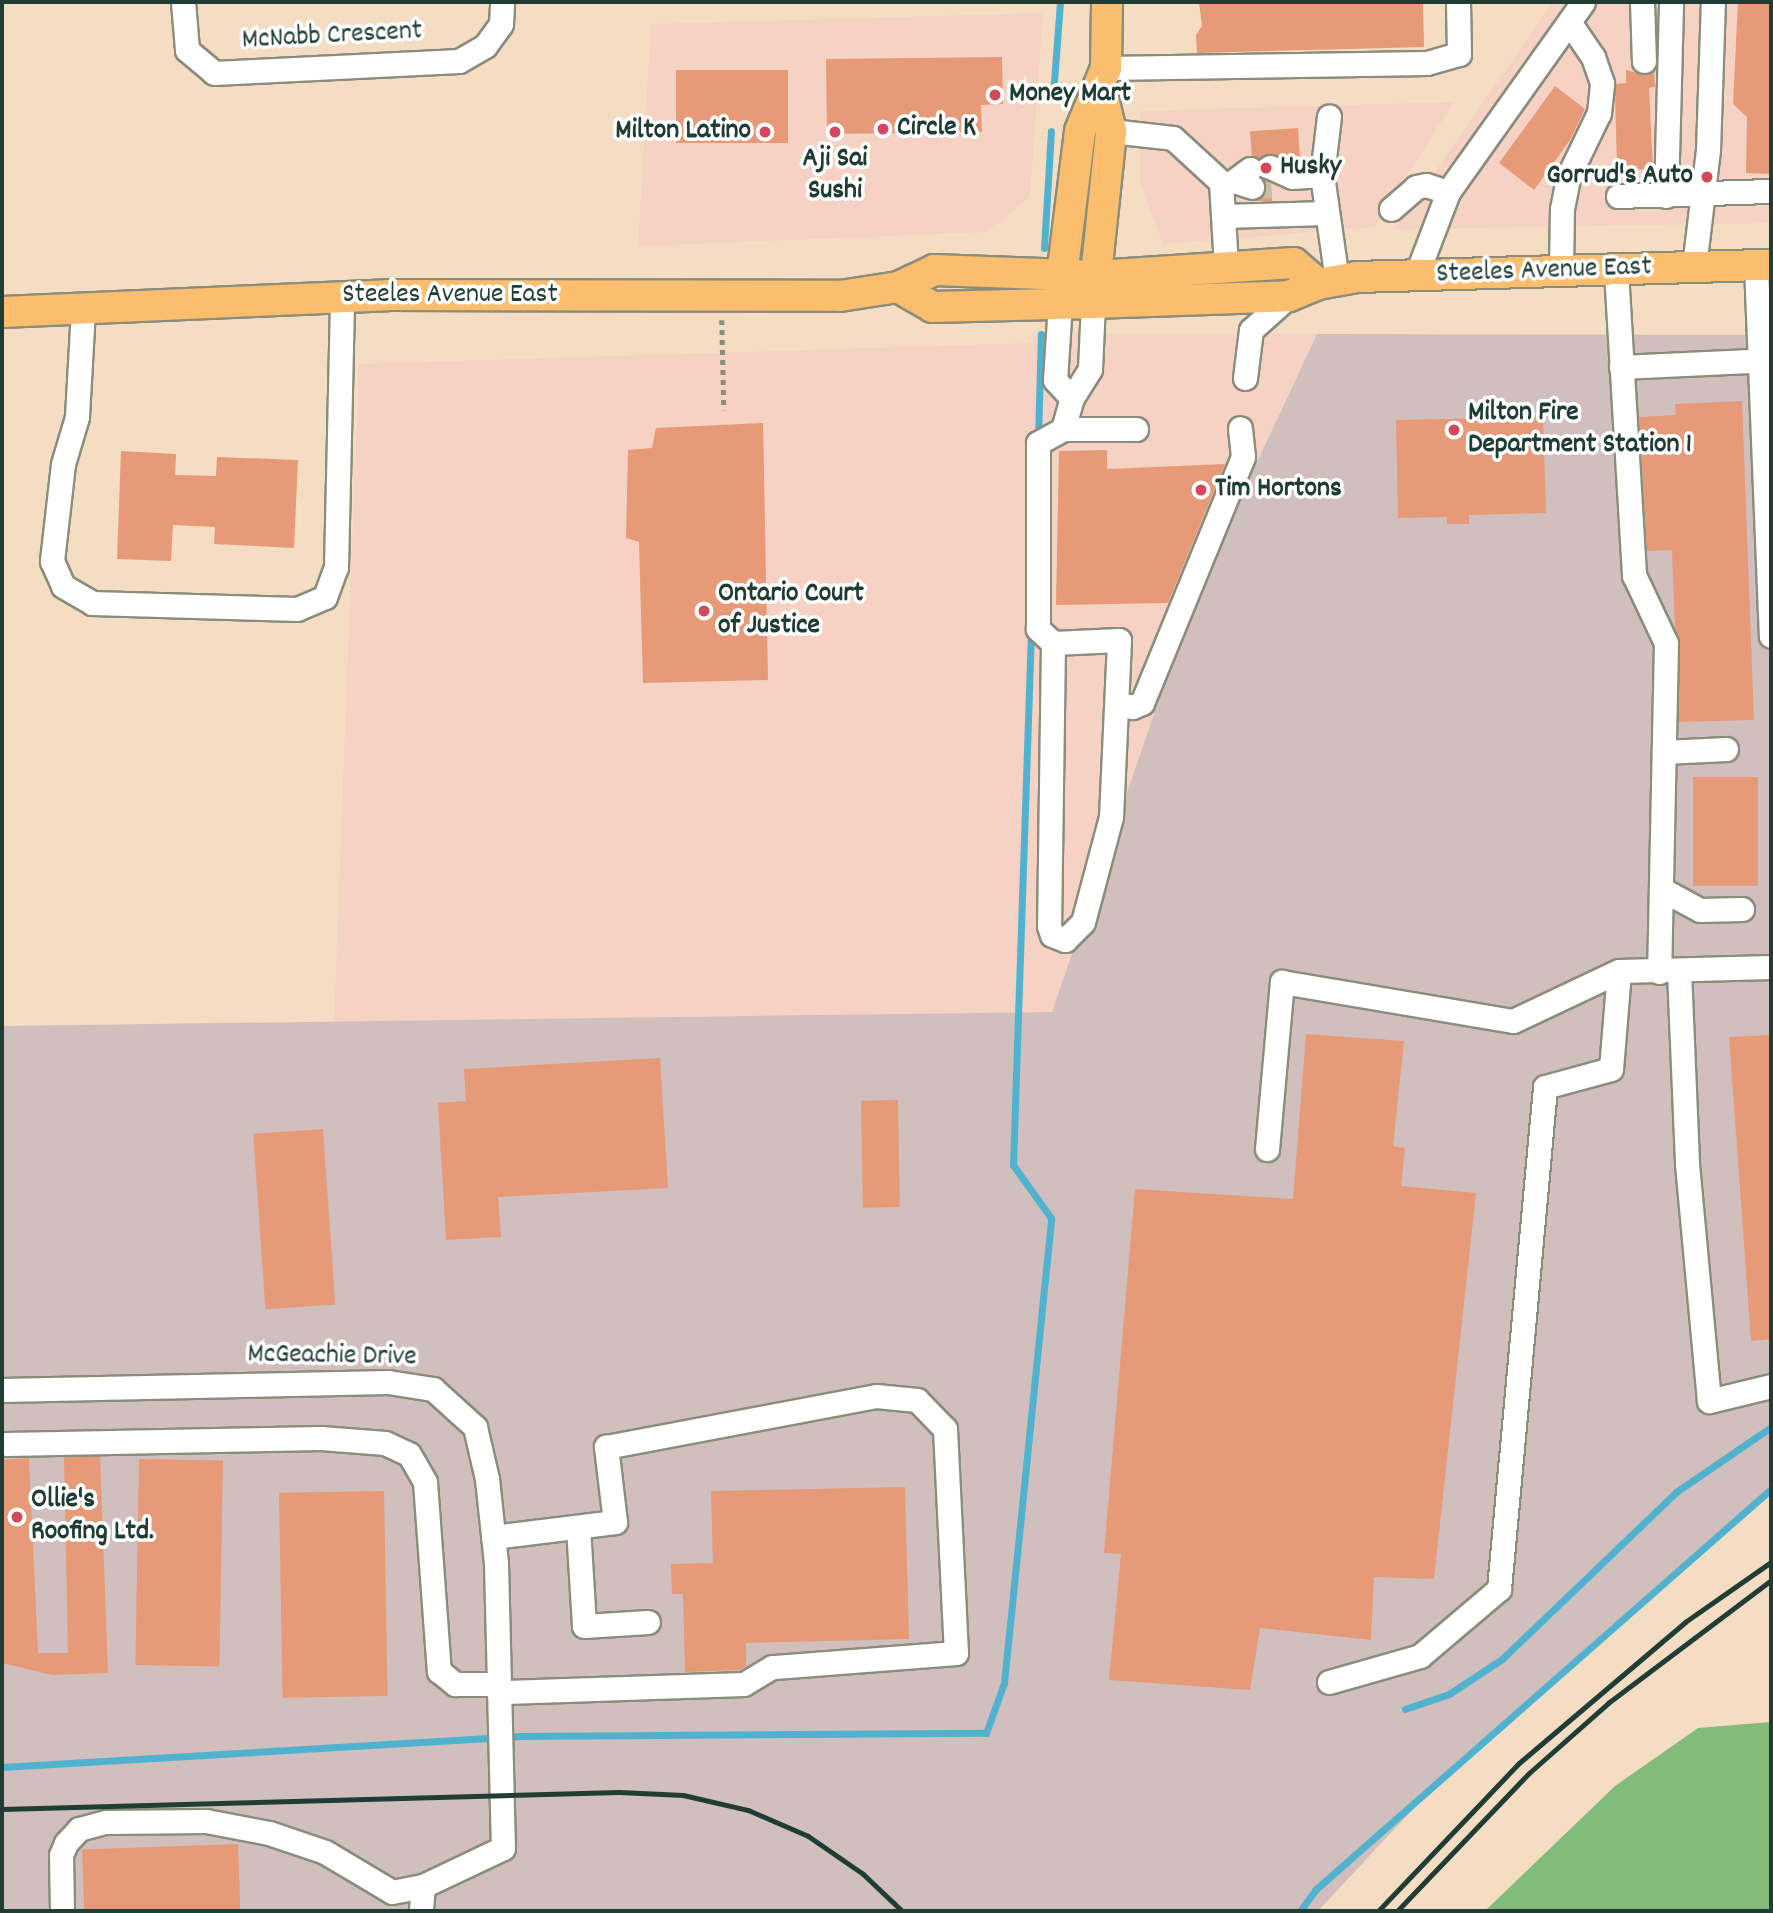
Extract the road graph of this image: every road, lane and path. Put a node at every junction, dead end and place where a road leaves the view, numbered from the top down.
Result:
1 (183, 2) edge
2 (502, 2) edge
3 (1107, 2) edge
4 (1458, 2) edge
5 (1583, 2) edge
6 (1642, 2) edge
7 (1671, 2) edge
8 (1713, 2) edge
9 (1569, 22) junction
10 (1644, 61) dead end
11 (1103, 77) junction
12 (1329, 116) dead end
13 (1111, 131) junction
14 (1322, 175) junction
15 (1256, 179) junction
16 (1771, 191) edge
17 (1448, 192) junction
18 (1703, 195) junction
19 (1618, 196) dead end
20 (1666, 196) junction
21 (1391, 209) dead end
22 (1327, 213) junction
23 (1223, 216) junction
24 (1763, 265) edge
25 (1226, 267) junction
26 (1694, 267) junction
27 (1561, 271) junction
28 (1616, 271) junction
29 (1416, 275) junction
30 (1327, 282) junction
31 (1060, 289) junction
32 (1095, 289) junction
33 (342, 296) junction
34 (722, 296) junction
35 (1289, 296) junction
36 (83, 309) junction
37 (2, 312) edge
38 (1765, 360) edge
39 (1621, 367) junction
40 (1245, 378) dead end
41 (1072, 398) junction
42 (724, 410) dead end
43 (1240, 428) dead end
44 (1063, 429) junction
45 (1136, 429) dead end
46 (1771, 622) edge
47 (1052, 643) junction
48 (1117, 703) junction
49 (1726, 749) dead end
50 (1664, 752) junction
51 (1661, 889) junction
52 (1742, 909) dead end
53 (1771, 967) edge
54 (1619, 971) junction
55 (1669, 971) junction
56 (1267, 1149) dead end
57 (1771, 1386) edge
58 (2, 1390) edge
59 (6, 1444) dead end
60 (578, 1527) junction
61 (494, 1537) junction
62 (648, 1622) dead end
63 (1329, 1682) dead end
64 (498, 1697) junction
65 (423, 1886) junction
66 (62, 1911) edge
67 (421, 1911) edge

1 - 2 street, McNabb Crescent
3 - 11 main road
4 - 11 street
5 - 9 street
6 - 10 street
7 - 20 street
8 - 18 street
9 - 17 street
9 - 27 street
11 - 13 main road
11 - 31 main road
12 - 14 street
13 - 15 street
13 - 32 main road
14 - 15 street
14 - 22 street
15 - 23 street
16 - 18 street
17 - 21 street
17 - 29 street
18 - 20 street
18 - 26 street
19 - 20 street
22 - 23 street
22 - 30 street
23 - 25 street
24 - 26 main road, Steeles Avenue East
24 - 38 street
25 - 30 main road, Steeles Avenue East
25 - 32 main road, Steeles Avenue East
26 - 28 main road, Steeles Avenue East
27 - 28 main road, Steeles Avenue East
27 - 29 main road, Steeles Avenue East
28 - 39 street
29 - 30 main road, Steeles Avenue East
30 - 35 main road, Steeles Avenue East
31 - 32 main road, Steeles Avenue East
31 - 34 main road, Steeles Avenue East
31 - 41 street
32 - 35 main road, Steeles Avenue East
32 - 41 street
33 - 34 main road, Steeles Avenue East
33 - 36 main road, Steeles Avenue East
33 - 36 street
34 - 42 path
35 - 40 street
36 - 37 main road, Steeles Avenue East
38 - 39 street
38 - 46 street
39 - 50 street
41 - 44 street
43 - 48 street
44 - 45 street
44 - 47 street
47 - 48 street
47 - 48 street
49 - 50 street
50 - 51 street
51 - 52 street
51 - 55 street
53 - 55 street
54 - 55 street
54 - 56 street
54 - 63 street
55 - 57 street
58 - 61 street, McGeachie Drive
59 - 64 street
60 - 61 street
60 - 62 street
60 - 64 street
61 - 64 street, McGeachie Drive
64 - 65 street, McGeachie Drive
65 - 66 street
65 - 67 street

